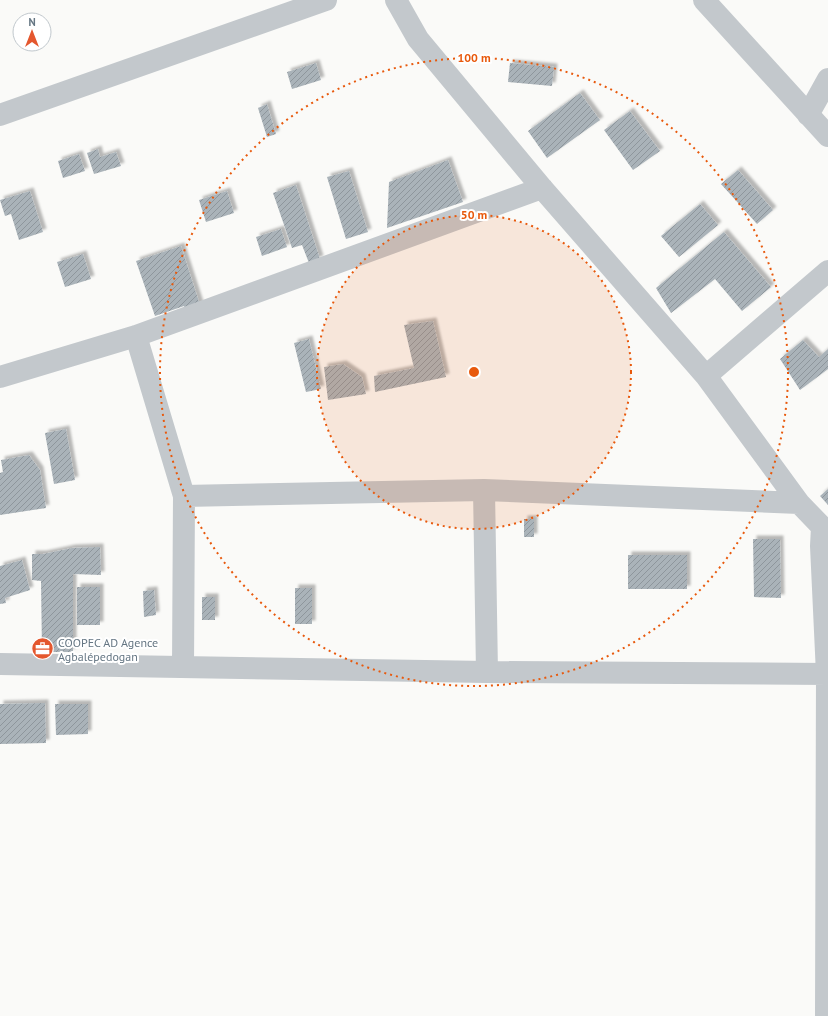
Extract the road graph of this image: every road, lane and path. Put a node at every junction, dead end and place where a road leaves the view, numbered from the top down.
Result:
1 (326, 0) edge
2 (396, 0) edge
3 (704, 0) edge
4 (828, 79) edge
5 (0, 114) edge
6 (808, 114) junction
7 (828, 136) edge
8 (542, 188) junction
9 (828, 271) edge
10 (136, 336) junction
11 (706, 376) junction
12 (0, 377) edge
13 (484, 490) junction
14 (184, 496) junction
15 (800, 503) junction
16 (0, 664) edge
17 (183, 667) junction
18 (487, 672) junction
19 (827, 674) edge
20 (826, 1016) edge

1 - 5 street
2 - 8 street
3 - 6 street
4 - 6 street
6 - 7 street
8 - 10 street
8 - 11 street
9 - 11 street
10 - 12 street
10 - 14 street
11 - 15 street
13 - 14 street
13 - 15 street
13 - 18 street
14 - 17 street
15 - 19 street
16 - 17 street
17 - 18 street
18 - 19 street
19 - 20 street

